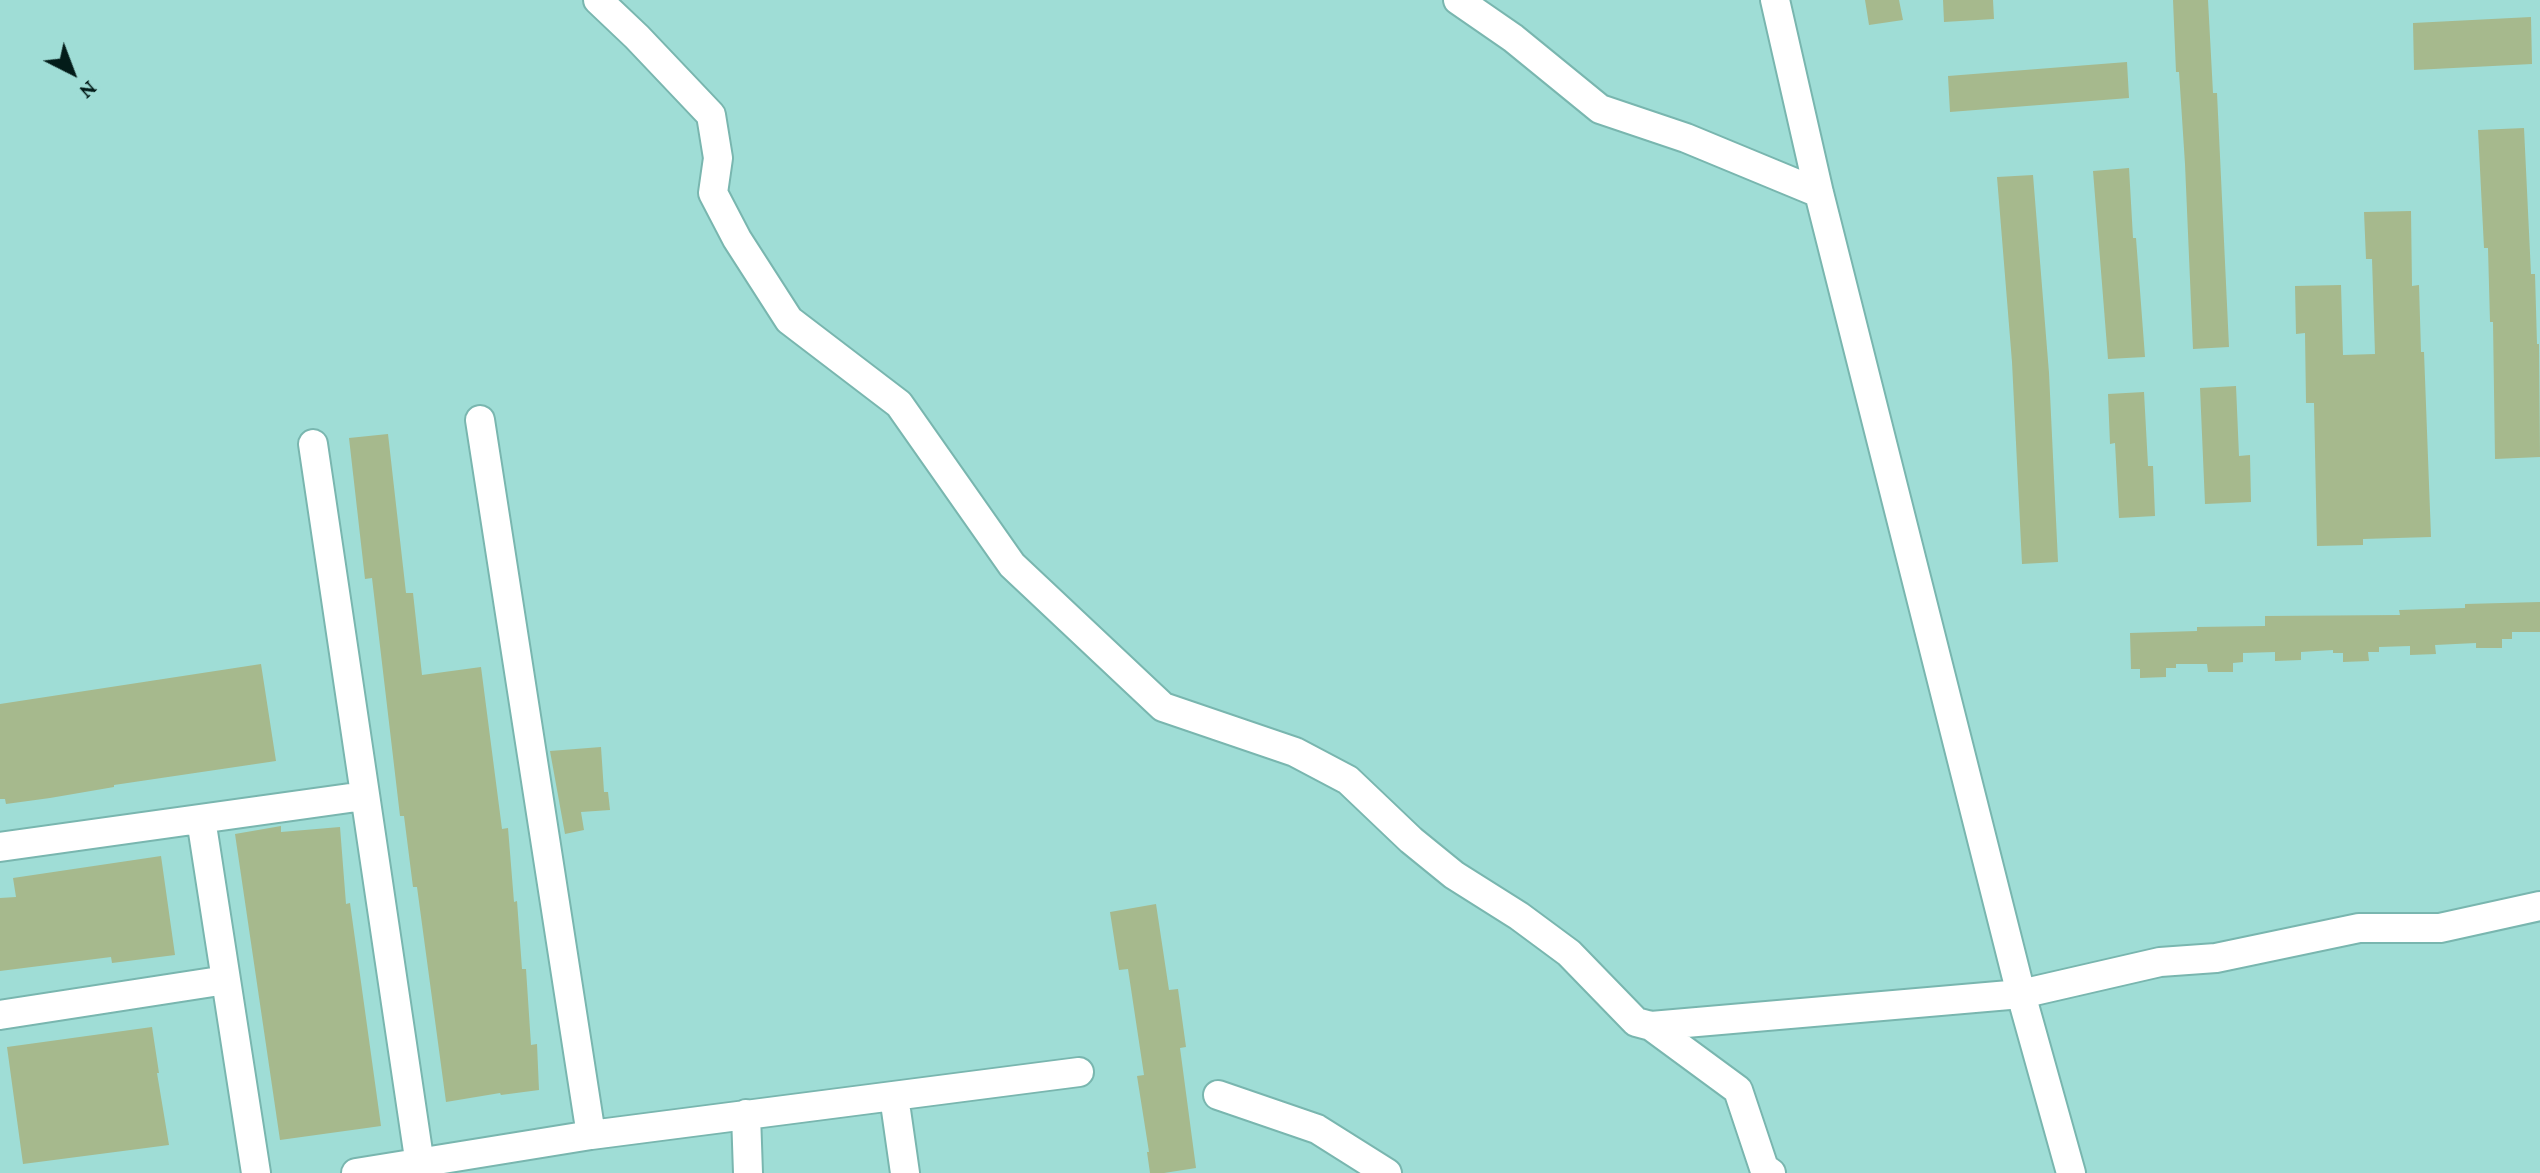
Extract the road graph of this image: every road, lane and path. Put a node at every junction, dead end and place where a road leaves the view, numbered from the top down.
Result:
1 (598, 0) edge
2 (1458, 0) edge
3 (1775, 0) edge
4 (1819, 193) junction
5 (480, 420) dead end
6 (313, 444) dead end
7 (364, 796) junction
8 (201, 819) junction
9 (0, 847) edge
10 (2540, 906) edge
11 (226, 980) junction
12 (2021, 994) junction
13 (0, 1015) edge
14 (1651, 1026) junction
15 (1079, 1072) dead end
16 (1218, 1095) dead end
17 (894, 1096) junction
18 (746, 1114) junction
19 (591, 1135) junction
20 (420, 1165) junction
21 (256, 1173) edge
22 (356, 1173) edge
23 (748, 1173) edge
24 (905, 1173) edge
25 (1387, 1173) edge
26 (1771, 1173) edge
27 (2071, 1173) edge

1 - 14 street
2 - 4 street
3 - 4 street
4 - 12 street
5 - 19 street
6 - 7 street
7 - 8 street
7 - 20 street
8 - 9 street
8 - 11 street
10 - 12 street
11 - 13 street
11 - 21 street
12 - 14 street
12 - 27 street
14 - 26 street
15 - 17 street
16 - 25 street
17 - 18 street
17 - 24 street
18 - 19 street
18 - 23 street
19 - 20 street
20 - 22 street

